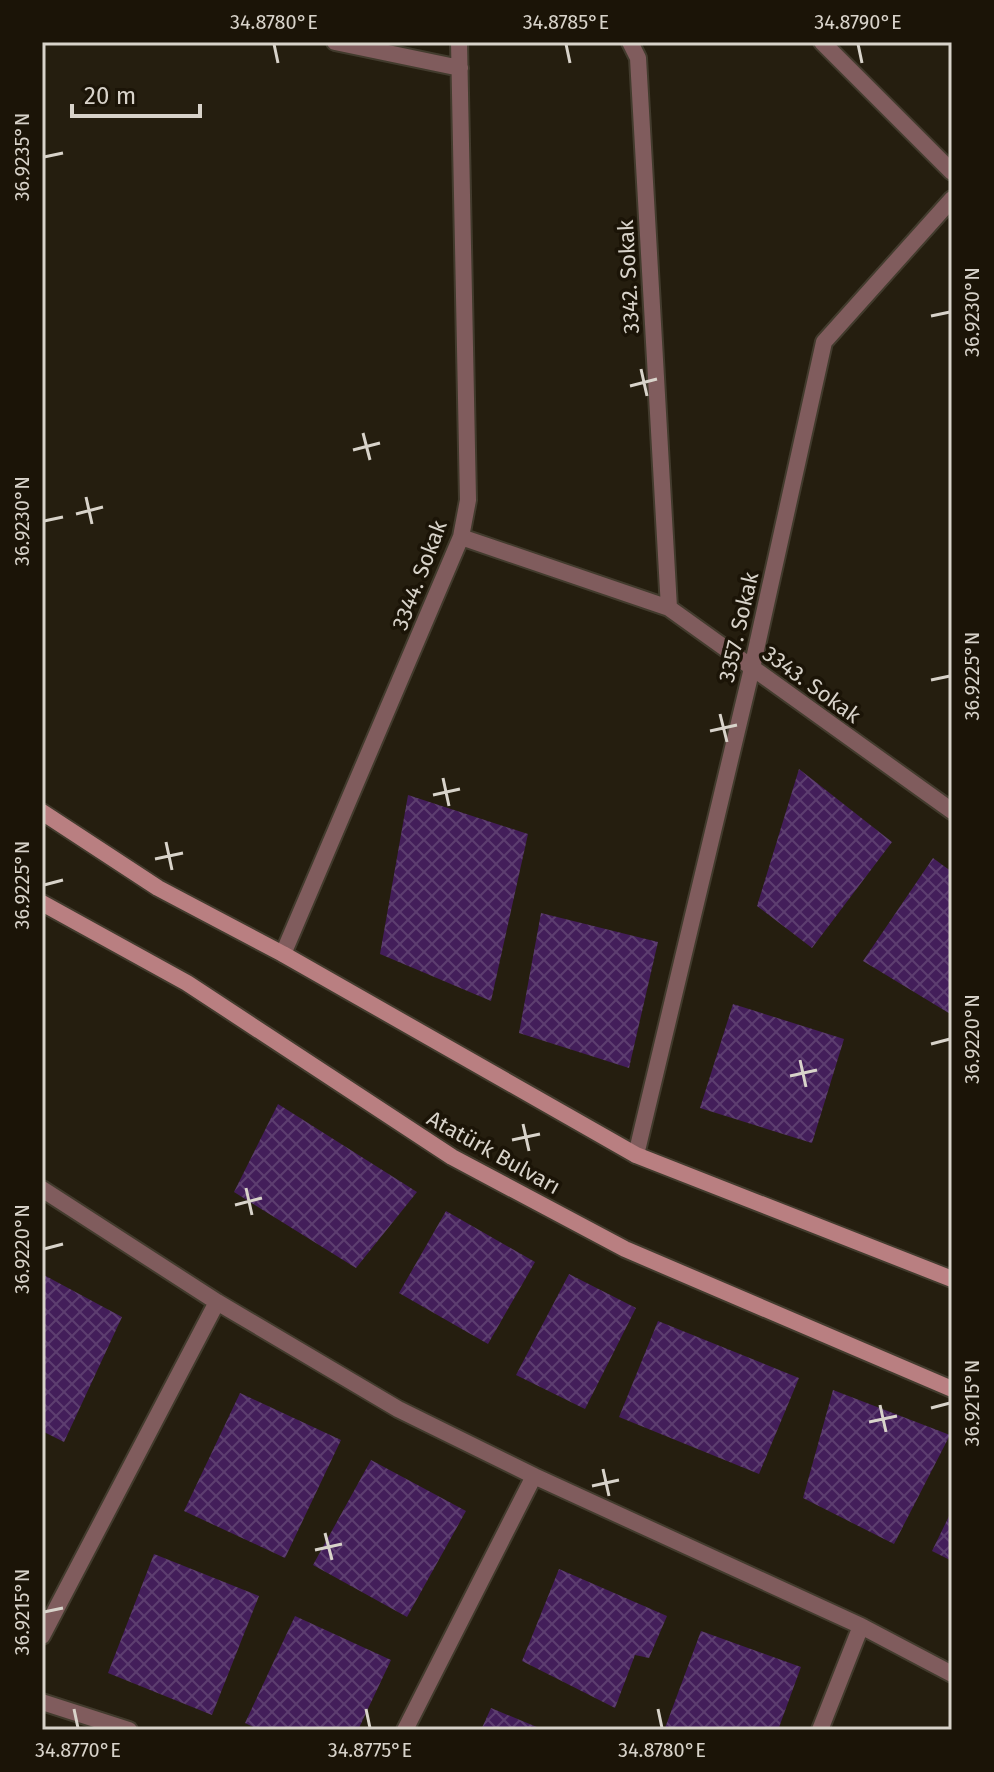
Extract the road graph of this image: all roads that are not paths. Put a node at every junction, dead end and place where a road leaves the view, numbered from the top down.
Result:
1 (335, 42) edge
2 (459, 42) edge
3 (630, 42) edge
4 (822, 42) edge
5 (460, 68) junction
6 (952, 172) edge
7 (952, 199) edge
8 (461, 537) junction
9 (669, 608) junction
10 (752, 668) junction
11 (952, 811) edge
12 (42, 812) edge
13 (42, 903) edge
14 (283, 954) junction
15 (636, 1155) junction
16 (42, 1189) edge
17 (952, 1279) edge
18 (217, 1302) junction
19 (952, 1389) edge
20 (534, 1476) junction
21 (861, 1626) junction
22 (42, 1636) edge
23 (952, 1674) edge
24 (42, 1702) edge
25 (129, 1730) edge
26 (405, 1730) edge
27 (820, 1730) edge

1 - 5 street
2 - 5 street, 3344. Sokak
3 - 9 street, 3342. Sokak
4 - 6 street
5 - 8 street, 3344. Sokak
7 - 10 street, 3357. Sokak
8 - 9 street, 3343. Sokak
8 - 14 street, 3344. Sokak
9 - 10 street, 3343. Sokak
10 - 11 street, 3343. Sokak
10 - 15 street, 3357. Sokak
12 - 14 main road
13 - 19 main road, Atatürk Bulvarı
14 - 15 main road
15 - 17 main road
16 - 18 street
18 - 20 street
18 - 22 street
20 - 21 street
20 - 26 street
21 - 23 street
21 - 27 street
24 - 25 street

